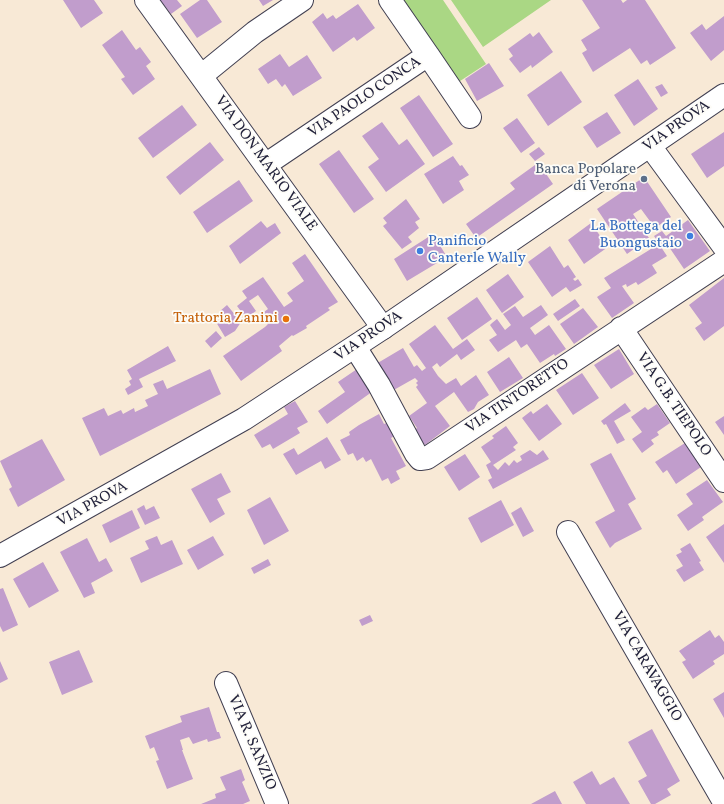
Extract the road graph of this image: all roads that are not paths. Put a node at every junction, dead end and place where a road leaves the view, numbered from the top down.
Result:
1 (146, 0) edge
2 (302, 0) edge
3 (390, 0) edge
4 (428, 55) junction
5 (201, 76) junction
6 (724, 95) edge
7 (470, 117) dead end
8 (650, 146) junction
9 (265, 165) junction
10 (724, 246) edge
11 (724, 261) edge
12 (383, 328) junction
13 (621, 328) junction
14 (354, 347) junction
15 (724, 481) edge
16 (568, 532) dead end
17 (0, 556) edge
18 (226, 683) dead end
19 (720, 802) edge
20 (277, 804) edge

1 - 5 street, VIA DON MARIO VIALE
2 - 5 street
3 - 4 street, VIA PAOLO CONCA
4 - 7 street
4 - 9 street, VIA PAOLO CONCA
5 - 9 street, VIA DON MARIO VIALE
6 - 8 street, VIA PROVA
8 - 10 street
8 - 12 street, VIA PROVA
9 - 12 street, VIA DON MARIO VIALE
11 - 13 street, VIA TINTORETTO
12 - 14 street, VIA PROVA
13 - 14 street, VIA TINTORETTO
13 - 15 street, VIA G.B. TIEPOLO
14 - 17 street, VIA PROVA
16 - 19 street, VIA CARAVAGGIO
18 - 20 street, VIA R. SANZIO

